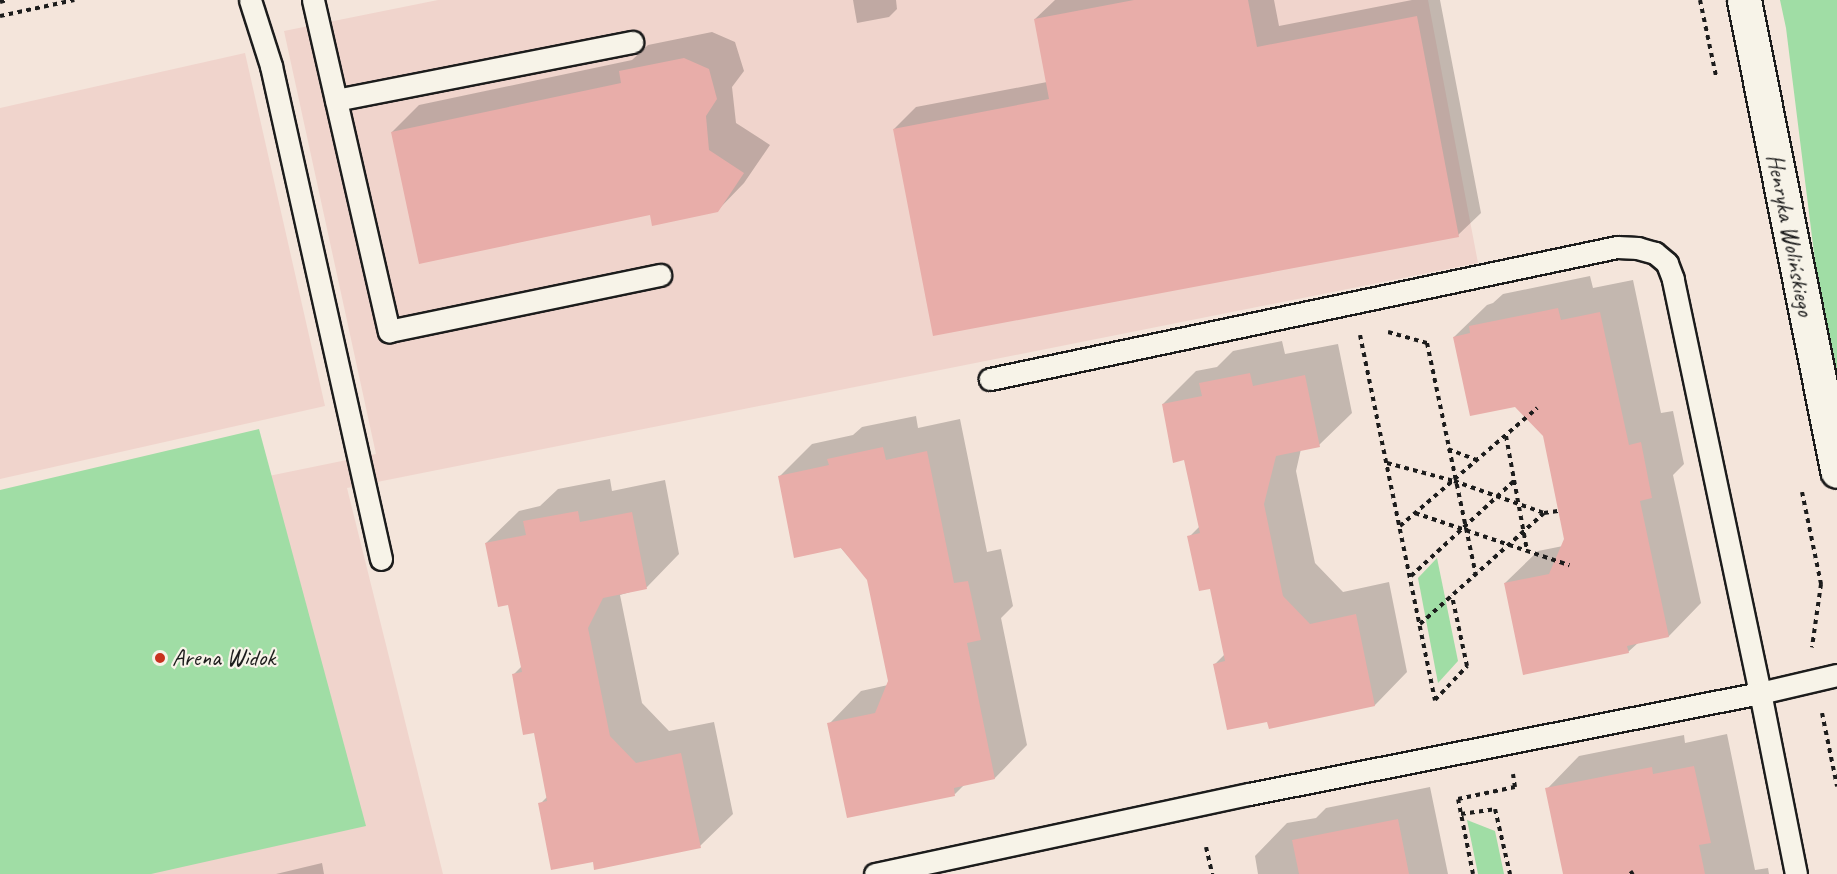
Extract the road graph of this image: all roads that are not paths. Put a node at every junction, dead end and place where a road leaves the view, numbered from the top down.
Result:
1 (250, 0) edge
2 (313, 0) edge
3 (1744, 0) edge
4 (632, 42) dead end
5 (336, 100) junction
6 (660, 275) dead end
7 (990, 379) dead end
8 (1837, 471) edge
9 (381, 559) dead end
10 (1837, 675) edge
11 (1760, 693) junction
12 (875, 874) edge
13 (1796, 874) edge

1 - 9 lane
2 - 5 lane
3 - 8 street, Henryka Wolińskiego
4 - 5 lane
5 - 6 lane
7 - 11 lane
10 - 11 lane
11 - 12 lane
11 - 13 lane

